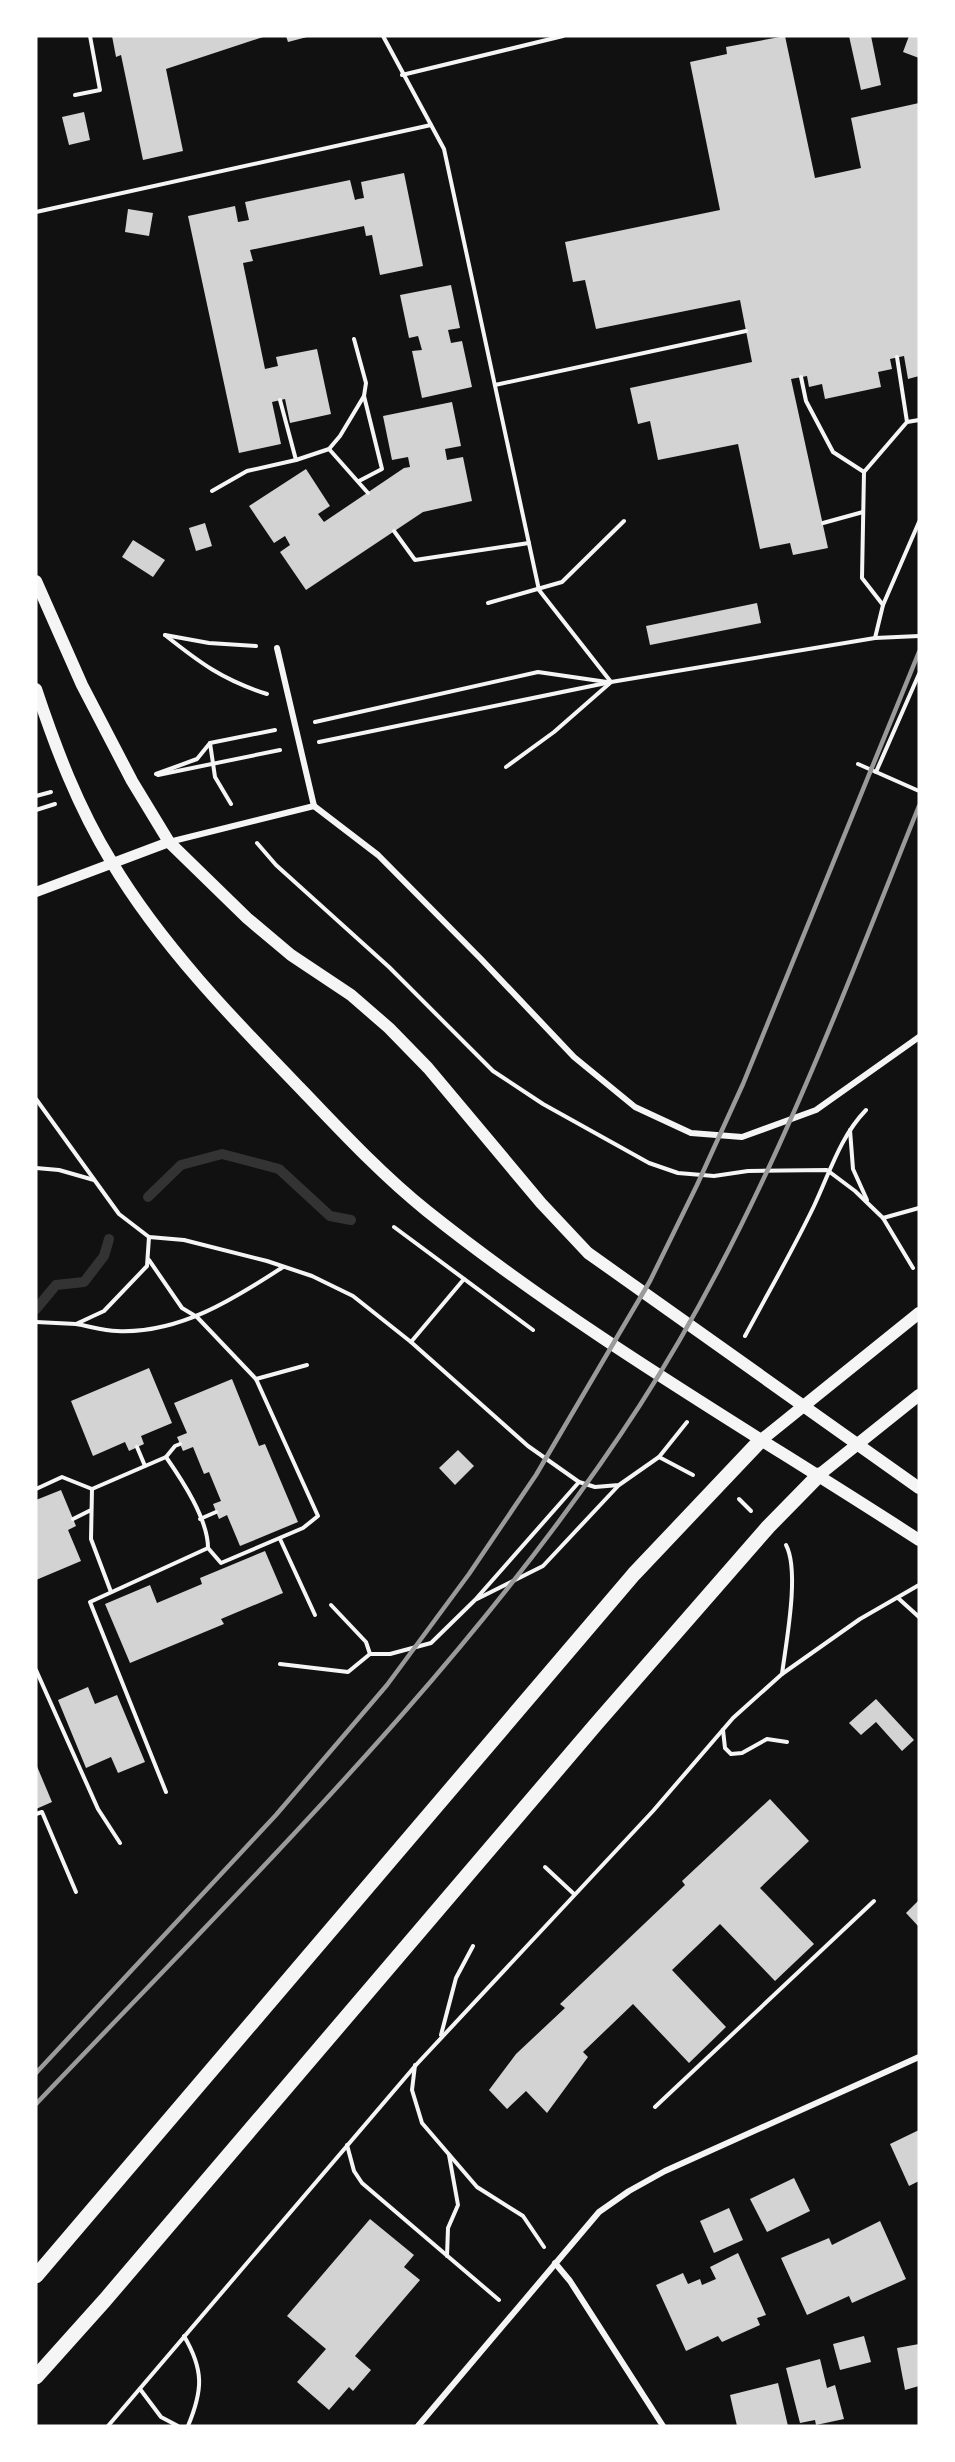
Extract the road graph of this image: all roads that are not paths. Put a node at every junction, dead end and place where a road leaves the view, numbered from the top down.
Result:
1 (36, 580) edge
2 (278, 648) road end
3 (36, 688) edge
4 (314, 806) junction
5 (169, 842) junction
6 (112, 862) junction
7 (36, 892) edge
8 (919, 1037) edge
9 (919, 1313) edge
10 (919, 1395) edge
11 (802, 1405) junction
12 (760, 1441) junction
13 (857, 1443) junction
14 (819, 1475) junction
15 (919, 1488) edge
16 (919, 1540) edge
17 (919, 2057) edge
18 (555, 2263) junction
19 (36, 2276) edge
20 (36, 2377) edge
21 (418, 2426) edge
22 (663, 2426) edge

1 - 5 main road
2 - 4 street
3 - 6 main road
4 - 5 street
4 - 8 street
5 - 6 street
5 - 11 main road
6 - 7 street
6 - 12 main road
9 - 11 main road
10 - 13 main road
11 - 12 main road
11 - 13 main road
12 - 14 main road
12 - 19 main road
13 - 14 main road
13 - 15 main road
14 - 16 main road
14 - 20 main road
17 - 18 street
18 - 21 street
18 - 22 street

